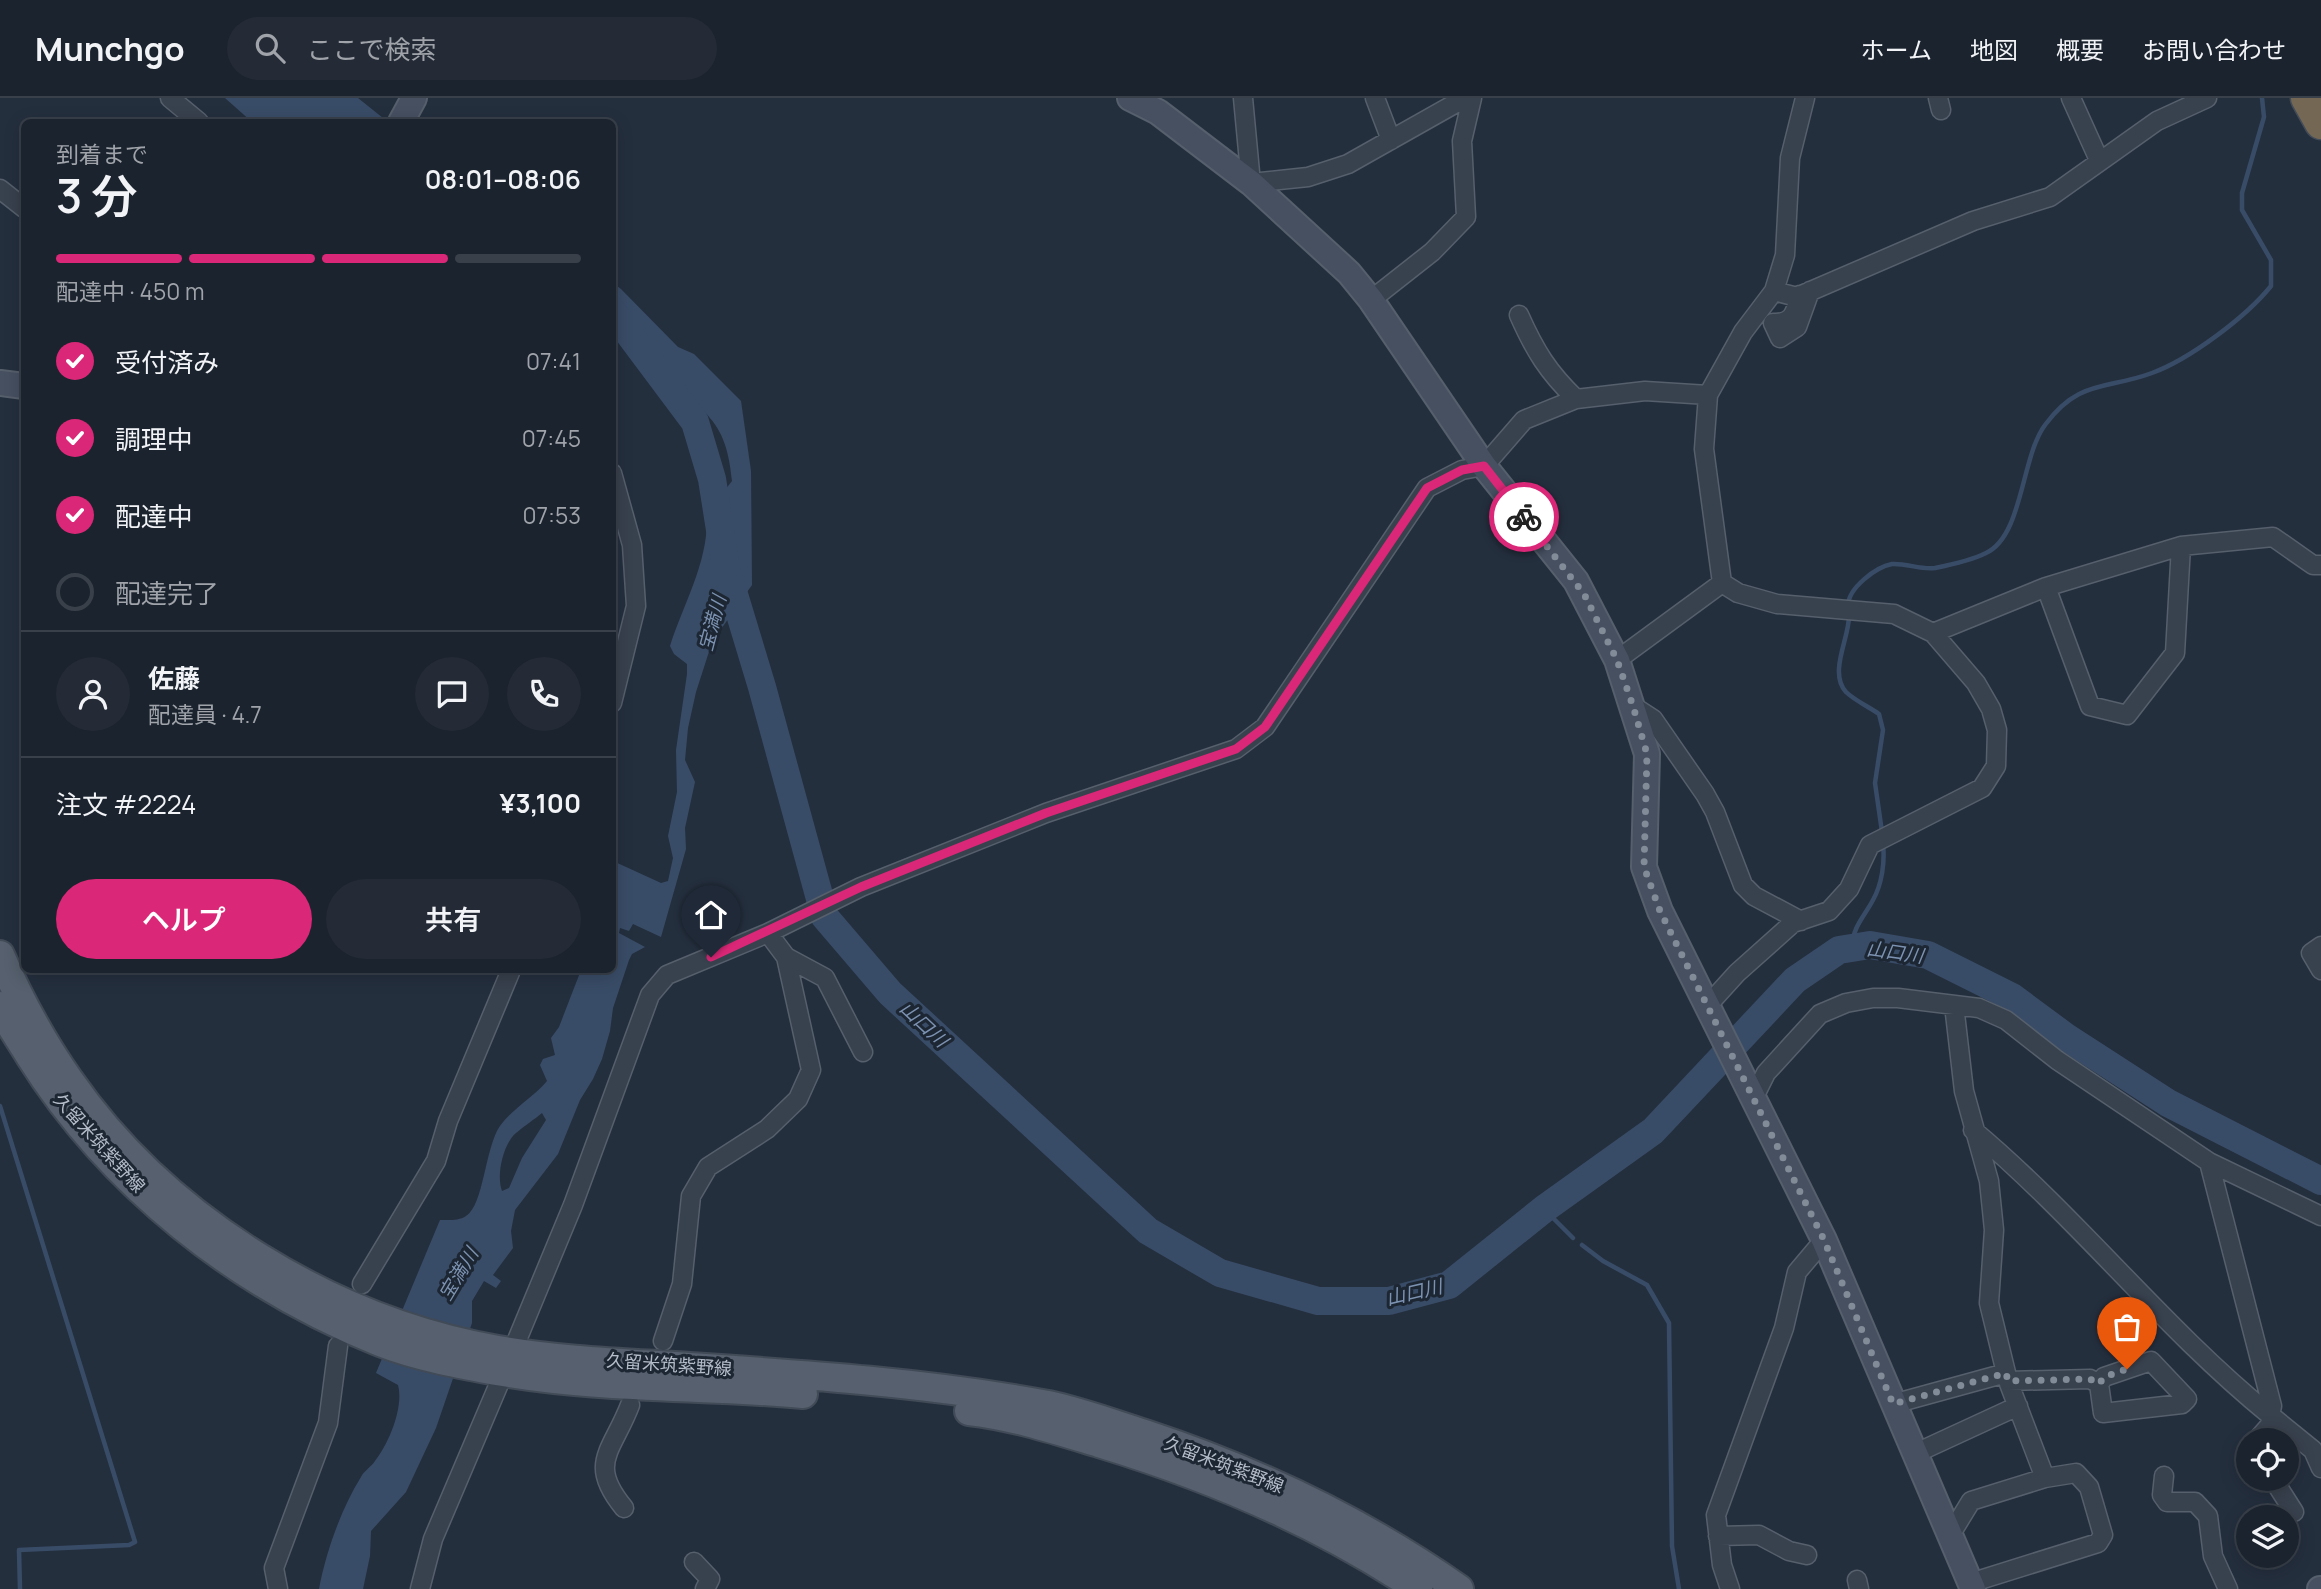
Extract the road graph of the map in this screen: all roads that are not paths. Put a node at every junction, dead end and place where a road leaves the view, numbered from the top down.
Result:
1 (170, 98) edge
2 (1130, 98) edge
3 (1243, 98) edge
4 (1375, 98) edge
5 (1465, 98) edge
6 (1472, 98) edge
7 (1805, 98) edge
8 (2071, 98) edge
9 (2207, 98) edge
10 (2307, 98) edge
11 (195, 119) edge
12 (2321, 123) edge
13 (1391, 140) junction
14 (2099, 160) junction
15 (1251, 183) junction
16 (0, 189) edge
17 (21, 206) edge
18 (1774, 290) junction
19 (1371, 300) junction
20 (1520, 315) dead end
21 (0, 383) edge
22 (21, 386) edge
23 (1709, 396) junction
24 (1576, 399) junction
25 (1484, 466) junction
26 (616, 487) edge
27 (2180, 546) junction
28 (2321, 565) edge
29 (1722, 583) junction
30 (2046, 587) junction
31 (1933, 633) junction
32 (1617, 660) junction
33 (616, 687) edge
34 (1633, 706) junction
35 (1801, 921) junction
36 (771, 930) junction
37 (2321, 946) edge
38 (0, 956) edge
39 (786, 957) junction
40 (2321, 970) edge
41 (509, 973) edge
42 (1954, 1005) junction
43 (0, 1006) edge
44 (1711, 1011) junction
45 (863, 1052) dead end
46 (1752, 1092) junction
47 (1973, 1130) junction
48 (2209, 1162) junction
49 (2321, 1216) edge
50 (1824, 1240) junction
51 (362, 1284) dead end
52 (397, 1336) junction
53 (663, 1341) dead end
54 (338, 1346) dead end
55 (501, 1361) junction
56 (2007, 1377) junction
57 (2099, 1384) junction
58 (1893, 1404) junction
59 (630, 1405) dead end
60 (2018, 1406) junction
61 (2270, 1415) junction
62 (2268, 1428) edge
63 (1914, 1454) junction
64 (2321, 1468) edge
65 (2164, 1476) dead end
66 (2045, 1478) junction
67 (624, 1508) dead end
68 (1718, 1536) junction
69 (1949, 1537) junction
70 (1807, 1555) dead end
71 (694, 1562) dead end
72 (1972, 1586) edge
73 (278, 1589) edge
74 (420, 1589) edge
75 (705, 1589) edge
76 (1418, 1589) edge
77 (1459, 1589) edge
78 (1730, 1589) edge
79 (2228, 1589) edge

1 - 11 street
2 - 15 street
3 - 15 street
4 - 13 street
5 - 13 street
6 - 19 street
7 - 18 street
8 - 14 street
9 - 14 street
10 - 12 highway
13 - 15 street
14 - 18 street
15 - 19 street
16 - 17 street
18 - 23 street
19 - 25 street
20 - 24 street
21 - 22 street
23 - 24 street
23 - 29 street
24 - 25 street
25 - 32 street
25 - 36 street
26 - 33 street
27 - 28 street
27 - 30 street
27 - 30 street
29 - 31 street
29 - 32 street
30 - 31 street
31 - 35 street
32 - 34 street
34 - 35 street
34 - 44 street
35 - 44 street
36 - 39 street
36 - 55 street
37 - 40 street
38 - 52 main road, 久留米筑紫野線
39 - 45 street
39 - 53 street
41 - 51 street
42 - 46 street
42 - 47 street
42 - 48 street
43 - 52 main road, 久留米筑紫野線
44 - 46 street
46 - 50 street
47 - 56 street
47 - 61 street
48 - 49 street
48 - 61 street
50 - 58 street
50 - 68 street
52 - 55 main road, 久留米筑紫野線
54 - 73 street
55 - 74 street
55 - 76 main road, 久留米筑紫野線
55 - 77 main road, 久留米筑紫野線
56 - 57 street
56 - 58 street
56 - 60 street
57 - 57 street
58 - 63 street
59 - 67 street
60 - 63 street
60 - 66 street
61 - 62 street
61 - 64 street
63 - 69 street
65 - 79 street
66 - 69 street
66 - 72 street
68 - 70 street
68 - 78 street
69 - 72 street
71 - 75 street

